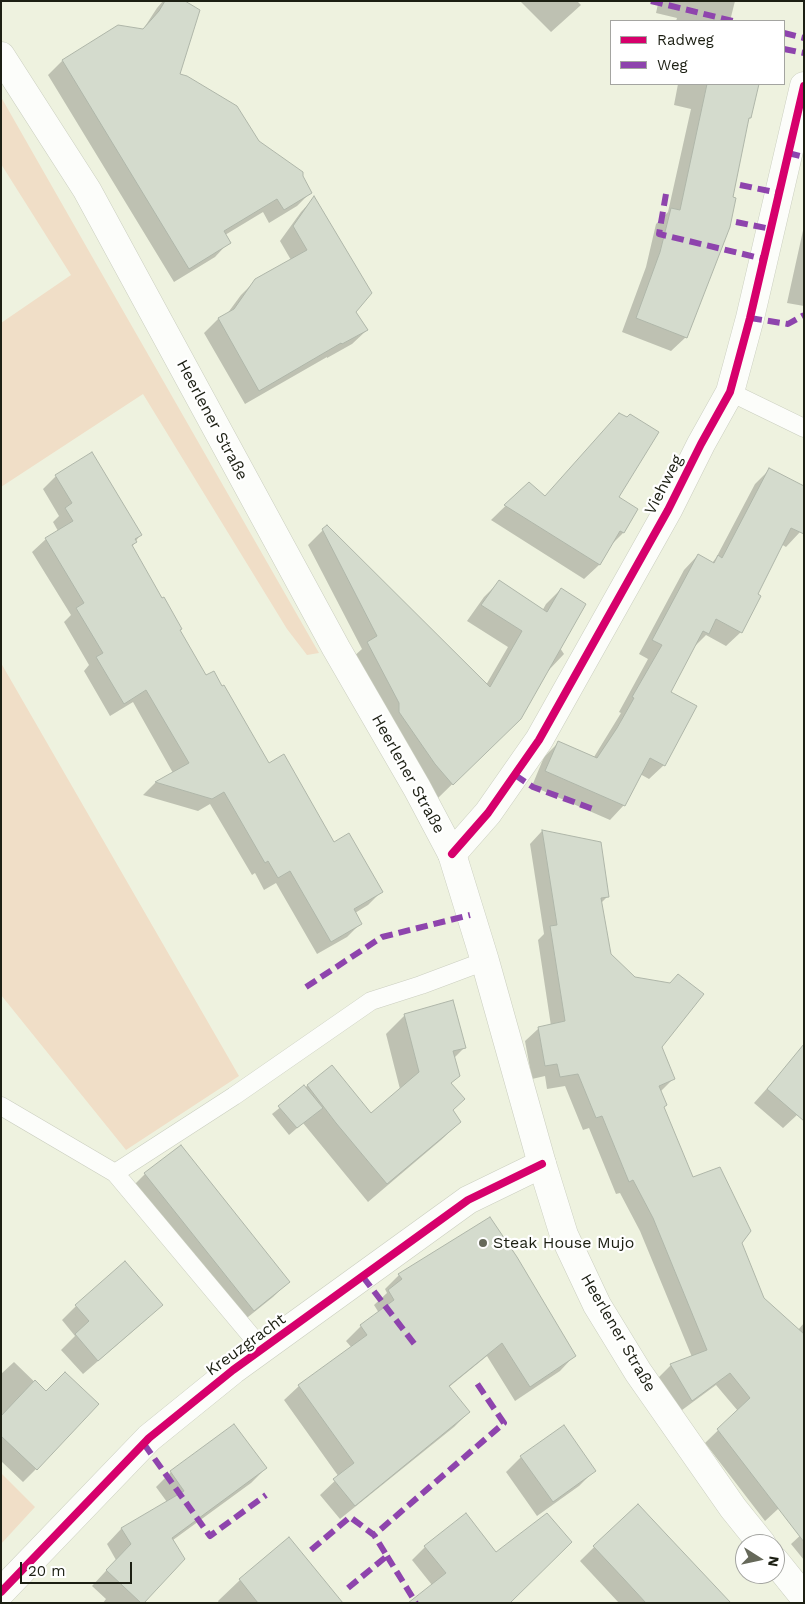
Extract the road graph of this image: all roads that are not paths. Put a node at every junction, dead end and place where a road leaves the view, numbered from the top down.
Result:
1 (1, 56) edge
2 (804, 86) edge
3 (730, 392) junction
4 (804, 428) edge
5 (452, 854) junction
6 (485, 961) junction
7 (1, 1106) edge
8 (542, 1164) junction
9 (115, 1173) junction
10 (263, 1350) junction
11 (754, 1534) edge
12 (785, 1573) edge
13 (1, 1592) edge
14 (804, 1597) edge

1 - 5 main road, Heerlener Straße
2 - 3 main road, Viehweg
3 - 4 lane
3 - 5 main road, Viehweg
5 - 6 main road, Heerlener Straße
6 - 8 main road, Heerlener Straße
6 - 9 lane
7 - 9 lane
8 - 10 main road, Kreuzgracht
8 - 11 main road, Heerlener Straße
9 - 10 lane
10 - 13 main road, Kreuzgracht
12 - 14 main road

